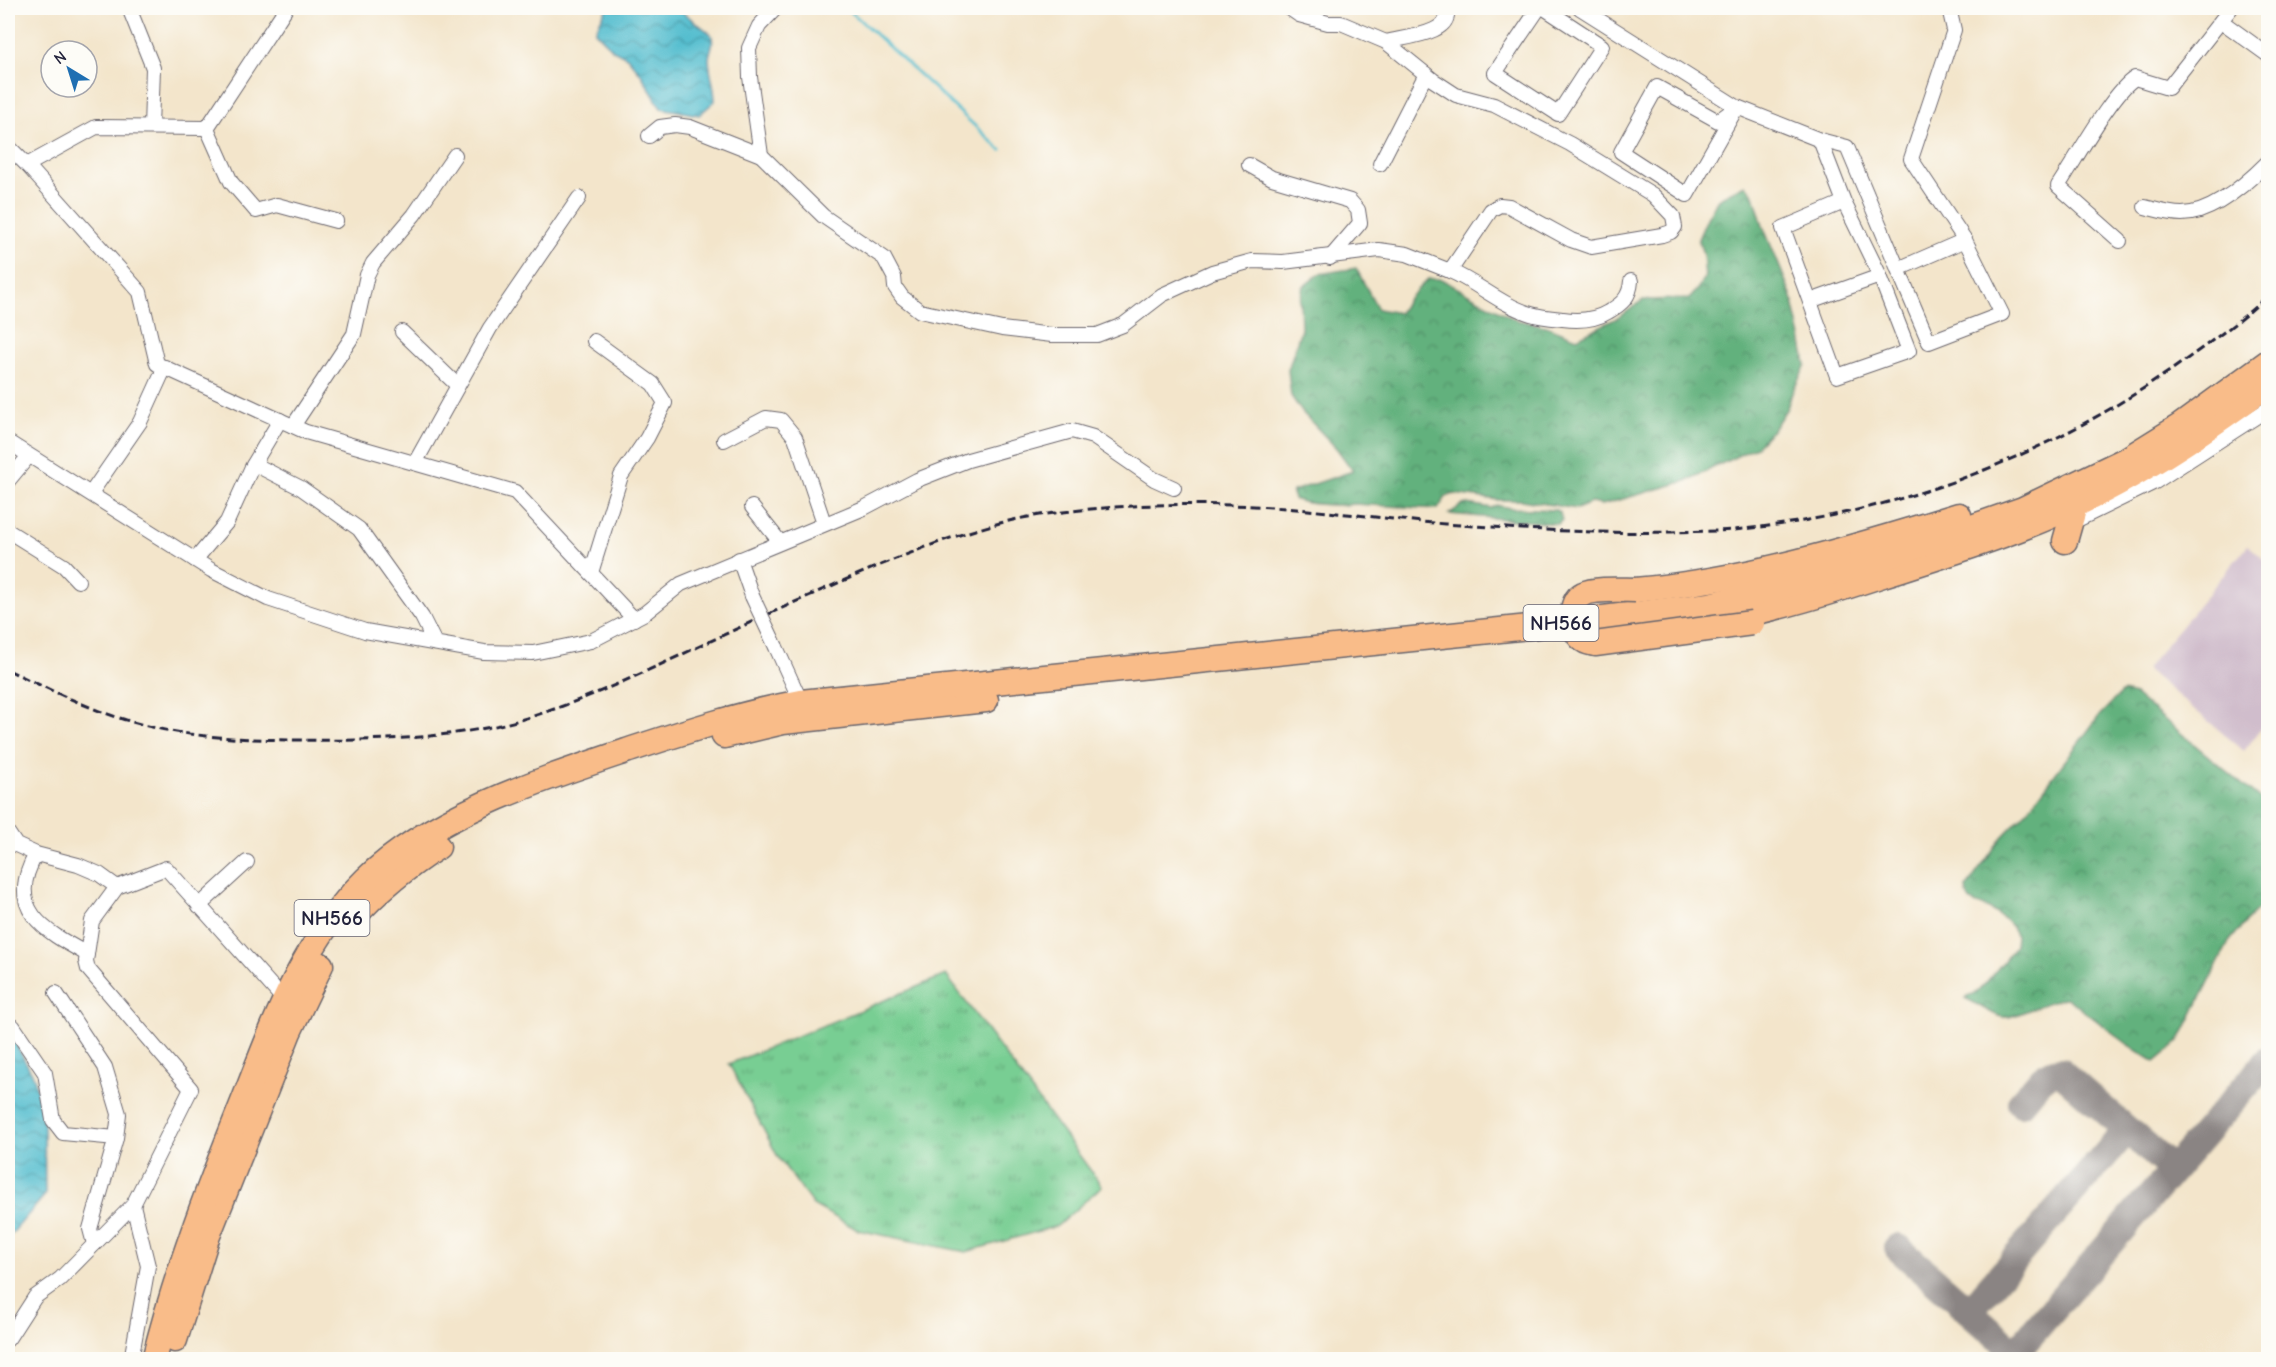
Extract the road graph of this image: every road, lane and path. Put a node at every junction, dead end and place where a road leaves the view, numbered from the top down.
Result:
1 (129, 8) edge
2 (286, 8) edge
3 (776, 8) edge
4 (1289, 8) edge
5 (1446, 8) edge
6 (1539, 8) edge
7 (1544, 8) edge
8 (1580, 8) edge
9 (1949, 8) edge
10 (2231, 8) edge
11 (2221, 21) junction
12 (1386, 42) junction
13 (2268, 55) edge
14 (1426, 74) junction
15 (1737, 106) junction
16 (151, 127) junction
17 (207, 128) junction
18 (649, 136) dead end
19 (1820, 140) junction
20 (8, 146) edge
21 (455, 155) dead end
22 (761, 155) junction
23 (2268, 162) edge
24 (1380, 164) dead end
25 (27, 165) junction
26 (1249, 165) dead end
27 (579, 198) dead end
28 (1844, 202) junction
29 (2145, 207) dead end
30 (336, 221) dead end
31 (1965, 240) junction
32 (2120, 241) dead end
33 (1330, 258) junction
34 (1898, 269) junction
35 (1450, 271) junction
36 (1880, 276) junction
37 (1631, 281) dead end
38 (1810, 301) junction
39 (402, 332) dead end
40 (594, 341) dead end
41 (2268, 362) edge
42 (165, 367) junction
43 (2268, 384) edge
44 (458, 385) junction
45 (2268, 409) edge
46 (286, 423) junction
47 (724, 440) dead end
48 (8, 442) edge
49 (28, 457) junction
50 (415, 463) junction
51 (254, 464) junction
52 (8, 481) edge
53 (1174, 488) dead end
54 (90, 493) junction
55 (752, 507) dead end
56 (2066, 516) junction
57 (824, 523) junction
58 (8, 531) edge
59 (780, 542) junction
60 (739, 559) junction
61 (195, 560) junction
62 (591, 573) junction
63 (78, 581) dead end
64 (634, 619) junction
65 (435, 643) junction
66 (809, 710) junction
67 (8, 833) edge
68 (36, 854) junction
69 (247, 862) dead end
70 (117, 886) junction
71 (199, 906) junction
72 (87, 954) junction
73 (56, 993) dead end
74 (284, 1000) junction
75 (14, 1026) dead end
76 (116, 1138) junction
77 (133, 1205) junction
78 (94, 1244) junction
79 (8, 1339) edge
80 (131, 1359) edge
81 (154, 1359) edge
82 (170, 1359) edge

1 - 16 street
2 - 17 street
3 - 22 street
4 - 12 street
5 - 12 street
6 - 7 street
8 - 15 street
9 - 31 street
10 - 11 street
11 - 13 street
11 - 32 street
12 - 14 street
14 - 24 street
14 - 35 street
15 - 15 street
15 - 19 street
16 - 17 street
16 - 25 street
17 - 30 street
18 - 22 street
19 - 28 street
19 - 34 street
20 - 25 street
21 - 46 street
22 - 33 street
23 - 29 street
25 - 42 street
26 - 33 street
27 - 44 street
28 - 36 street
28 - 38 street
31 - 34 street
31 - 34 street
33 - 35 street
35 - 37 street
36 - 38 street
36 - 38 street
39 - 44 street
40 - 62 street
41 - 56 highway, NH566
42 - 46 street
42 - 54 street
43 - 56 highway, NH566
44 - 50 street
45 - 56 street
46 - 50 street
46 - 51 street
47 - 57 street
48 - 49 street
49 - 52 street
49 - 54 street
50 - 62 street
51 - 61 street
51 - 65 street
53 - 57 street
54 - 61 street
55 - 59 street
56 - 56 highway, bridge
56 - 66 highway, NH566
57 - 59 street
58 - 63 street
59 - 60 street
60 - 64 street
60 - 66 street, bridge
61 - 65 street
62 - 64 street
64 - 65 street
66 - 74 highway, NH566
66 - 82 highway, NH566
67 - 68 street
68 - 70 street
68 - 72 street
69 - 71 street
70 - 71 street
70 - 72 street
71 - 74 street
72 - 77 street
73 - 76 street
74 - 81 highway, NH566
75 - 76 street
76 - 78 street
77 - 78 street
77 - 80 street
78 - 79 street

